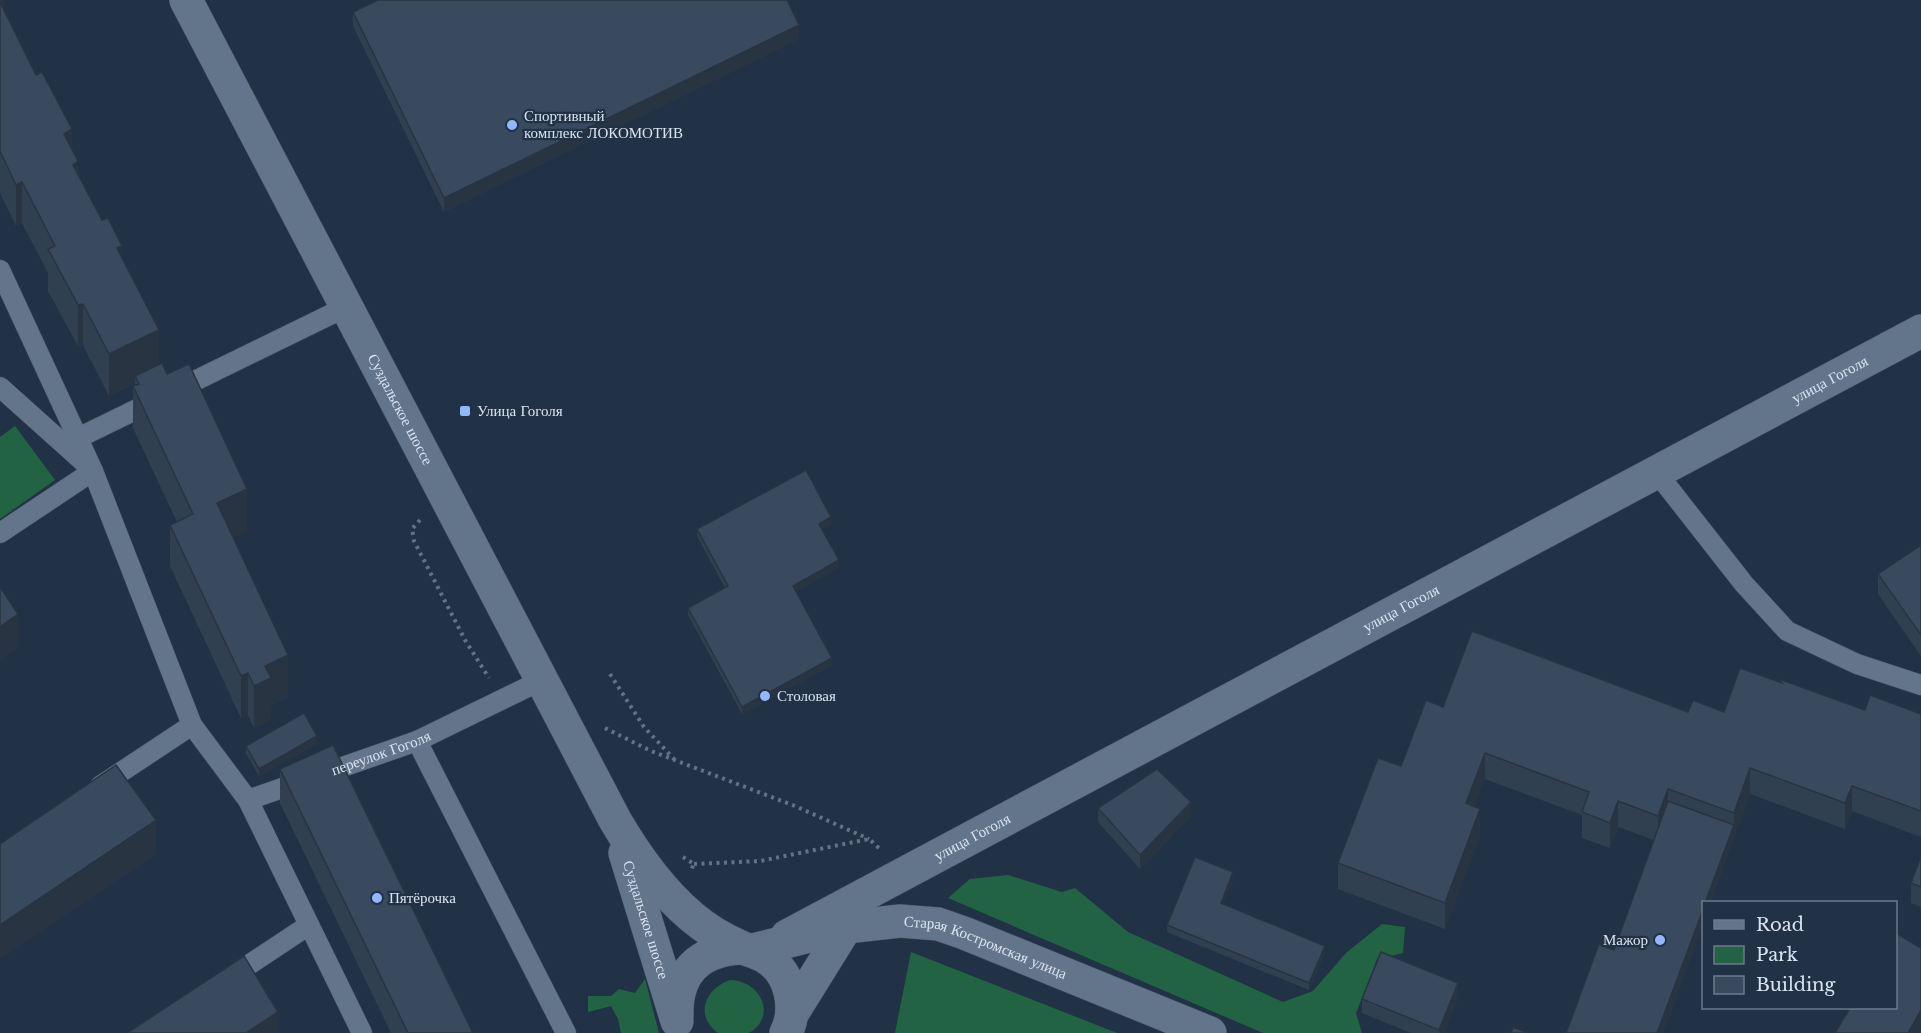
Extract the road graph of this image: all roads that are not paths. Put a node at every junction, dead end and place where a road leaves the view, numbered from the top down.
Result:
1 (186, 0) edge
2 (0, 270) edge
3 (346, 306) junction
4 (1921, 331) edge
5 (0, 387) edge
6 (78, 438) junction
7 (93, 471) junction
8 (1657, 473) junction
9 (0, 533) edge
10 (542, 680) junction
11 (1921, 685) edge
12 (192, 725) junction
13 (417, 741) junction
14 (86, 795) edge
15 (248, 800) junction
16 (615, 820) junction
17 (882, 885) junction
18 (309, 925) junction
19 (846, 927) junction
20 (753, 949) junction
21 (213, 988) edge
22 (789, 1023) edge
23 (680, 1027) edge
24 (362, 1033) edge
25 (566, 1033) edge
26 (1210, 1033) edge

1 - 3 street, Суздальское шоссе
2 - 6 lane
3 - 6 lane
3 - 10 street, Суздальское шоссе
4 - 8 street, улица Гоголя
5 - 7 lane
6 - 7 lane
7 - 9 lane
7 - 12 lane
8 - 11 lane
8 - 17 street, улица Гоголя
10 - 13 lane, переулок Гоголя
10 - 16 street, Суздальское шоссе
12 - 14 lane
12 - 15 lane
13 - 15 lane, переулок Гоголя
13 - 25 lane
15 - 18 lane
16 - 20 street, Суздальское шоссе
16 - 23 street, Суздальское шоссе
17 - 19 street, улица Гоголя
17 - 20 street, улица Гоголя
18 - 21 lane
18 - 24 lane
19 - 20 street, Старая Костромская улица
19 - 22 street, улица Гоголя
19 - 26 street, Старая Костромская улица
20 - 22 street, Суздальское шоссе
20 - 23 street

